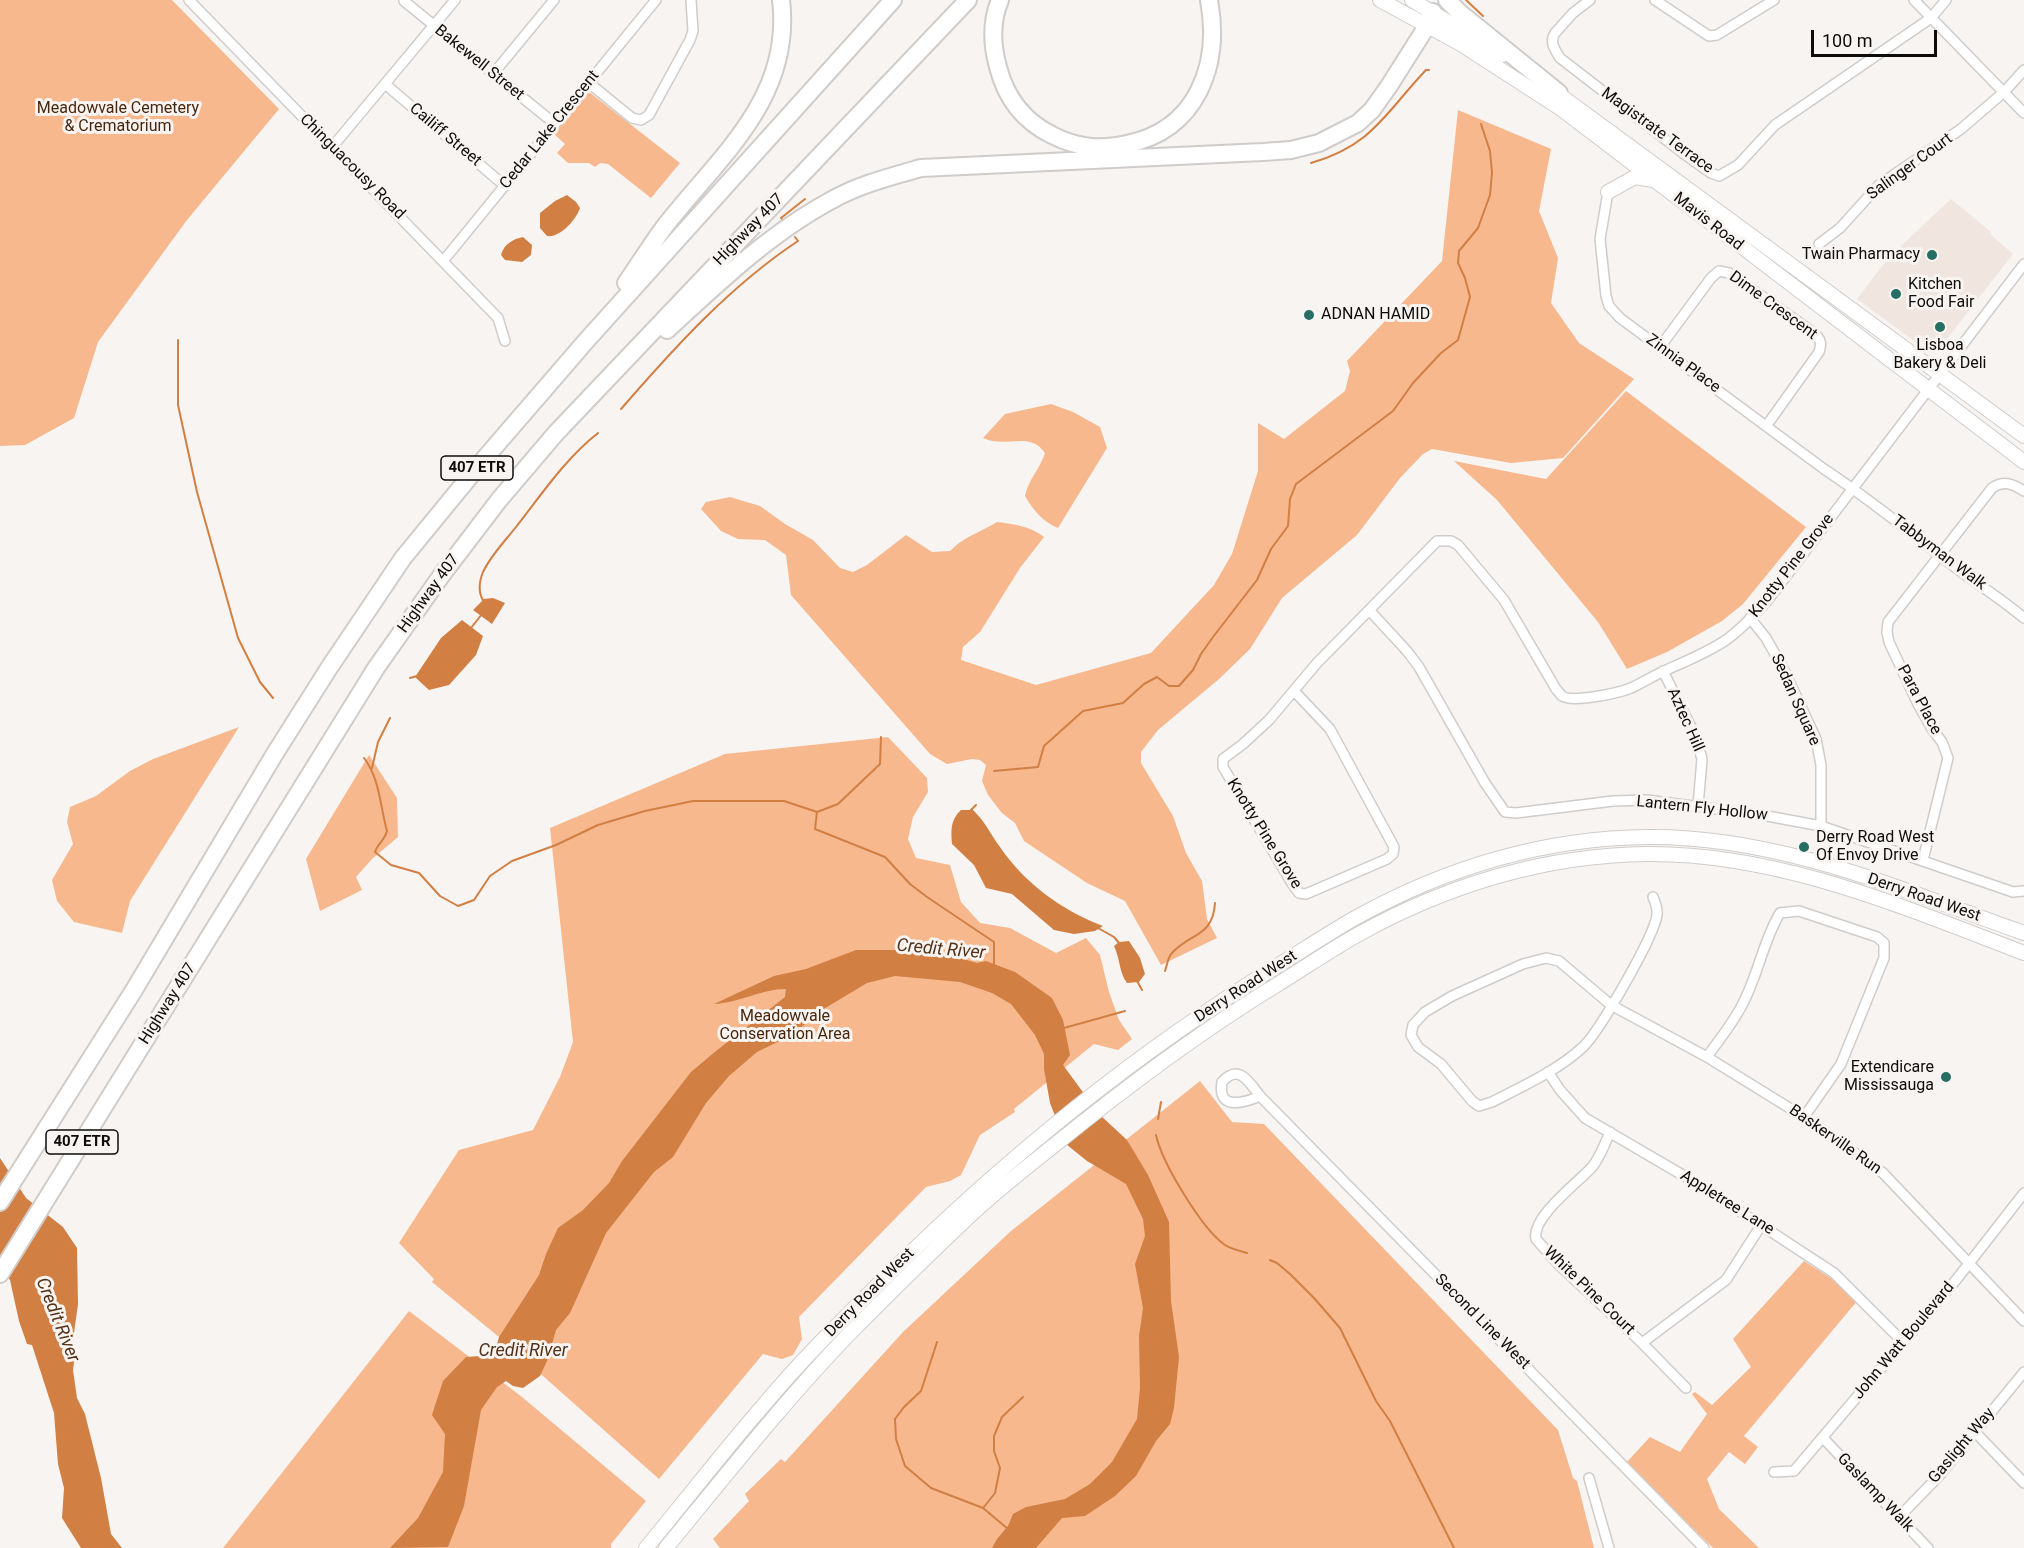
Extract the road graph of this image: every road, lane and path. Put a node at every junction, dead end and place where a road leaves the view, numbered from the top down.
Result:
1 (189, 0) edge
2 (455, 0) edge
3 (554, 0) edge
4 (656, 0) edge
5 (691, 0) edge
6 (781, 0) edge
7 (893, 0) edge
8 (968, 0) edge
9 (1000, 0) edge
10 (1209, 0) edge
11 (1380, 0) edge
12 (1412, 0) edge
13 (1447, 0) edge
14 (1590, 0) edge
15 (1654, 0) edge
16 (1774, 0) edge
17 (1914, 0) edge
18 (1946, 0) edge
19 (404, 1) edge
20 (1931, 18) junction
21 (1430, 19) junction
22 (433, 25) junction
23 (2024, 70) edge
24 (494, 74) junction
25 (589, 83) junction
26 (385, 84) junction
27 (2004, 92) junction
28 (1562, 101) junction
29 (2024, 113) edge
30 (555, 124) junction
31 (333, 146) junction
32 (1654, 180) junction
33 (505, 186) junction
34 (1608, 192) joint
35 (1819, 244) dead end
36 (444, 260) junction
37 (2024, 264) edge
38 (505, 341) dead end
39 (586, 341) junction
40 (1660, 347) junction
41 (613, 371) junction
42 (1940, 373) junction
43 (1927, 390) junction
44 (1767, 425) junction
45 (2024, 436) edge
46 (2024, 462) edge
47 (1854, 488) junction
48 (2024, 491) edge
49 (1941, 556) junction
50 (1370, 611) junction
51 (1750, 618) junction
52 (2024, 618) edge
53 (1663, 671) junction
54 (1294, 691) junction
55 (1698, 806) junction
56 (1821, 826) junction
57 (1923, 860) junction
58 (2024, 891) edge
59 (1653, 897) dead end
60 (2024, 933) edge
61 (2024, 953) edge
62 (1611, 1005) junction
63 (1707, 1057) junction
64 (1548, 1072) junction
65 (1260, 1096) dead end
66 (1804, 1117) junction
67 (1610, 1132) junction
68 (2024, 1193) edge
69 (0, 1202) edge
70 (1762, 1224) junction
71 (1969, 1264) junction
72 (0, 1274) edge
73 (2024, 1321) edge
74 (1904, 1342) junction
75 (1642, 1343) junction
76 (2024, 1371) edge
77 (1686, 1388) dead end
78 (1975, 1432) junction
79 (1823, 1438) junction
80 (1774, 1472) dead end
81 (1589, 1478) dead end
82 (2024, 1483) edge
83 (1898, 1518) junction
84 (646, 1548) edge
85 (666, 1548) edge
86 (1609, 1548) edge
87 (1704, 1548) edge
88 (1928, 1548) edge

1 - 31 street, Chinguacousy Road
2 - 22 street
3 - 24 street
4 - 25 street, Cedar Lake Crescent
5 - 25 street
6 - 39 highway
7 - 39 highway, 407 ETR
8 - 41 highway, Highway 407 / 407 ETR
9 - 10 highway
11 - 21 main road, Mavis Road
12 - 21 main road, Mavis Road
13 - 28 highway
14 - 20 street, Magistrate Terrace
15 - 16 street
17 - 20 street
18 - 20 street
19 - 22 street, Bakewell Street
20 - 27 street
21 - 28 main road, Mavis Road
21 - 41 highway
22 - 24 street, Bakewell Street
22 - 26 street
23 - 27 street, Salinger Court
24 - 30 street, Bakewell Street
25 - 30 street, Cedar Lake Crescent
26 - 31 street
26 - 33 street, Cailiff Street
27 - 29 street
27 - 35 street, Salinger Court
28 - 32 main road, Mavis Road
28 - 42 main road, Mavis Road
30 - 33 street, Cedar Lake Crescent
31 - 36 street, Chinguacousy Road
32 - 34 main road
32 - 43 main road, Mavis Road
33 - 36 street, Cedar Lake Crescent
34 - 40 street, Zinnia Place
36 - 38 street, Chinguacousy Road
37 - 42 street, Knotty Pine Grove
39 - 69 highway, 407 ETR
40 - 44 street, Zinnia Place
40 - 44 street, Dime Crescent
41 - 72 highway, Highway 407 / 407 ETR
42 - 43 street, Knotty Pine Grove
42 - 45 main road, Mavis Road
43 - 46 main road, Mavis Road
43 - 47 street, Knotty Pine Grove
44 - 47 street, Zinnia Place
47 - 49 street, Tabbyman Walk
47 - 51 street, Knotty Pine Grove
48 - 49 street
49 - 52 street, Tabbyman Walk
49 - 57 street, Para Place
50 - 53 street, Knotty Pine Grove
50 - 54 street, Knotty Pine Grove
50 - 55 street, Lantern Fly Hollow
51 - 53 street, Knotty Pine Grove
51 - 56 street, Sedan Square
53 - 55 street, Aztec Hill
54 - 54 street, Knotty Pine Grove
55 - 56 street, Lantern Fly Hollow
56 - 57 street, Lantern Fly Hollow
57 - 58 street, Lantern Fly Hollow
59 - 62 street
60 - 84 main road, Derry Road West
61 - 85 main road, Derry Road West
62 - 63 street, Baskerville Run
62 - 64 street
62 - 64 street, Baskerville Run
63 - 66 street, Baskerville Run
63 - 66 street
64 - 67 street, Appletree Lane
65 - 87 street, Second Line West
66 - 71 street, Baskerville Run
67 - 70 street, Appletree Lane
67 - 75 street, White Pine Court
68 - 71 street, John Watt Boulevard
70 - 74 street, Appletree Lane
70 - 75 street
71 - 73 street, Baskerville Run
71 - 74 street, John Watt Boulevard
74 - 79 street, John Watt Boulevard
75 - 77 street, White Pine Court
76 - 78 street, Gaslight Way
78 - 82 street
78 - 83 street, Gaslight Way
79 - 80 street, John Watt Boulevard
79 - 83 street, Gaslamp Walk
81 - 86 street
83 - 88 street, Gaslamp Walk

